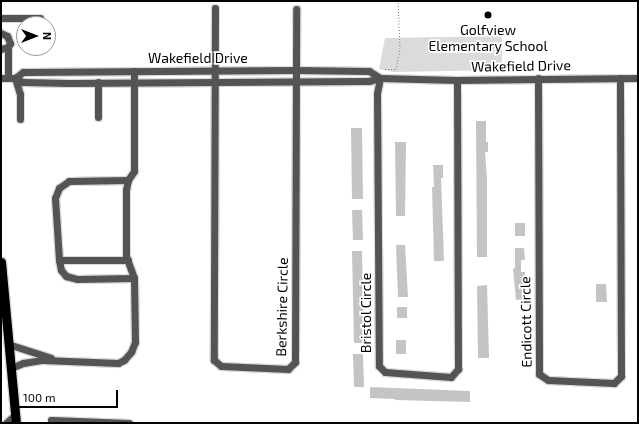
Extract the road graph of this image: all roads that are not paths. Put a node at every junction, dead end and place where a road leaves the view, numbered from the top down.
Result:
1 (215, 8) dead end
2 (296, 9) dead end
3 (1, 18) edge
4 (16, 18) edge
5 (1, 33) edge
6 (5, 48) edge
7 (296, 70) junction
8 (134, 71) junction
9 (216, 71) junction
10 (76, 72) junction
11 (8, 78) edge
12 (380, 78) junction
13 (538, 78) junction
14 (620, 78) junction
15 (638, 78) edge
16 (457, 80) junction
17 (295, 81) junction
18 (76, 82) junction
19 (98, 82) junction
20 (135, 82) junction
21 (216, 82) junction
22 (98, 117) dead end
23 (20, 119) dead end
24 (128, 180) junction
25 (59, 260) junction
26 (128, 260) junction
27 (1, 262) edge
28 (134, 278) junction
29 (8, 344) junction
30 (57, 360) junction
31 (11, 368) junction
32 (15, 419) edge
33 (6, 423) edge
34 (52, 423) edge
35 (129, 423) edge

1 - 9 street, Berkshire Circle
2 - 7 street, Berkshire Circle
3 - 4 street
5 - 6 street
6 - 11 street
7 - 9 street, Wakefield Drive
7 - 12 street, Wakefield Drive
7 - 17 street, Berkshire Circle
8 - 9 street, Wakefield Drive
8 - 10 street, Wakefield Drive
8 - 20 street
9 - 21 street, Berkshire Circle
10 - 11 street, Wakefield Drive
10 - 18 street
11 - 18 street, Wakefield Drive
11 - 23 street
12 - 16 street, Wakefield Drive
12 - 16 street, Bristol Circle
12 - 17 street, Wakefield Drive
13 - 14 street, Wakefield Drive
13 - 14 street, Endicott Circle
13 - 16 street, Wakefield Drive
14 - 15 street, Wakefield Drive
17 - 21 street, Wakefield Drive
17 - 21 street, Berkshire Circle
18 - 19 street, Wakefield Drive
19 - 20 street, Wakefield Drive
19 - 22 street
20 - 21 street, Wakefield Drive
20 - 24 street
24 - 25 street
24 - 26 street
25 - 26 street
25 - 28 street
26 - 28 street
27 - 29 main road
28 - 30 street
29 - 30 street
29 - 31 main road
30 - 31 street
31 - 32 main road
32 - 33 street
34 - 35 street

